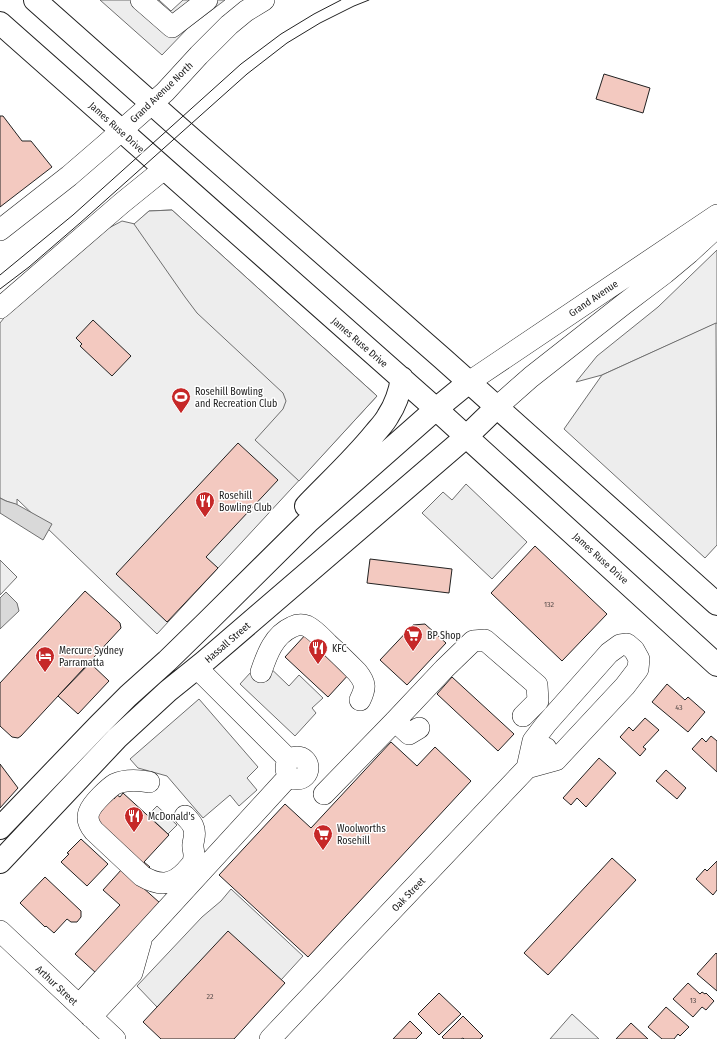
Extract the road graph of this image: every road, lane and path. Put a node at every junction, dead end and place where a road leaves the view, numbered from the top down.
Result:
1 (35, 0) edge
2 (141, 0) edge
3 (207, 0) edge
4 (264, 0) edge
5 (0, 22) edge
6 (152, 103) junction
7 (121, 130) junction
8 (164, 169) junction
9 (717, 215) edge
10 (717, 226) edge
11 (0, 230) edge
12 (0, 308) edge
13 (402, 378) junction
14 (469, 382) junction
15 (436, 408) junction
16 (497, 408) junction
17 (466, 436) junction
18 (272, 557) junction
19 (717, 604) edge
20 (717, 665) edge
21 (197, 668) junction
22 (262, 672) dead end
23 (360, 700) dead end
24 (523, 716) dead end
25 (395, 722) junction
26 (418, 728) dead end
27 (546, 748) dead end
28 (527, 768) junction
29 (294, 771) junction
30 (149, 782) dead end
31 (185, 816) dead end
32 (0, 828) edge
33 (0, 862) edge
34 (0, 931) edge
35 (85, 1011) junction
36 (115, 1039) edge
37 (270, 1039) edge

1 - 6 main road
2 - 3 street
4 - 6 street, Grand Avenue North
5 - 7 main road, James Ruse Drive
6 - 7 street, Grand Avenue North
6 - 14 main road
7 - 8 main road, James Ruse Drive
7 - 11 street, Grand Avenue North
8 - 12 street
8 - 13 main road, James Ruse Drive
9 - 14 street, Grand Avenue
10 - 16 street
13 - 15 main road, James Ruse Drive
13 - 18 main road
14 - 15 main road
14 - 16 main road
15 - 17 main road, James Ruse Drive
15 - 18 main road
16 - 17 main road, Hassall Street
16 - 19 main road
17 - 20 main road, James Ruse Drive
17 - 21 main road, Hassall Street
18 - 32 main road
21 - 29 street
21 - 33 main road, Hassall Street
22 - 23 street
24 - 25 street
25 - 26 street
25 - 29 street
27 - 28 street, Oak Street
28 - 28 street
28 - 37 street, Oak Street
29 - 35 street
30 - 31 street
34 - 35 street, Arthur Street
35 - 36 street, Arthur Street

